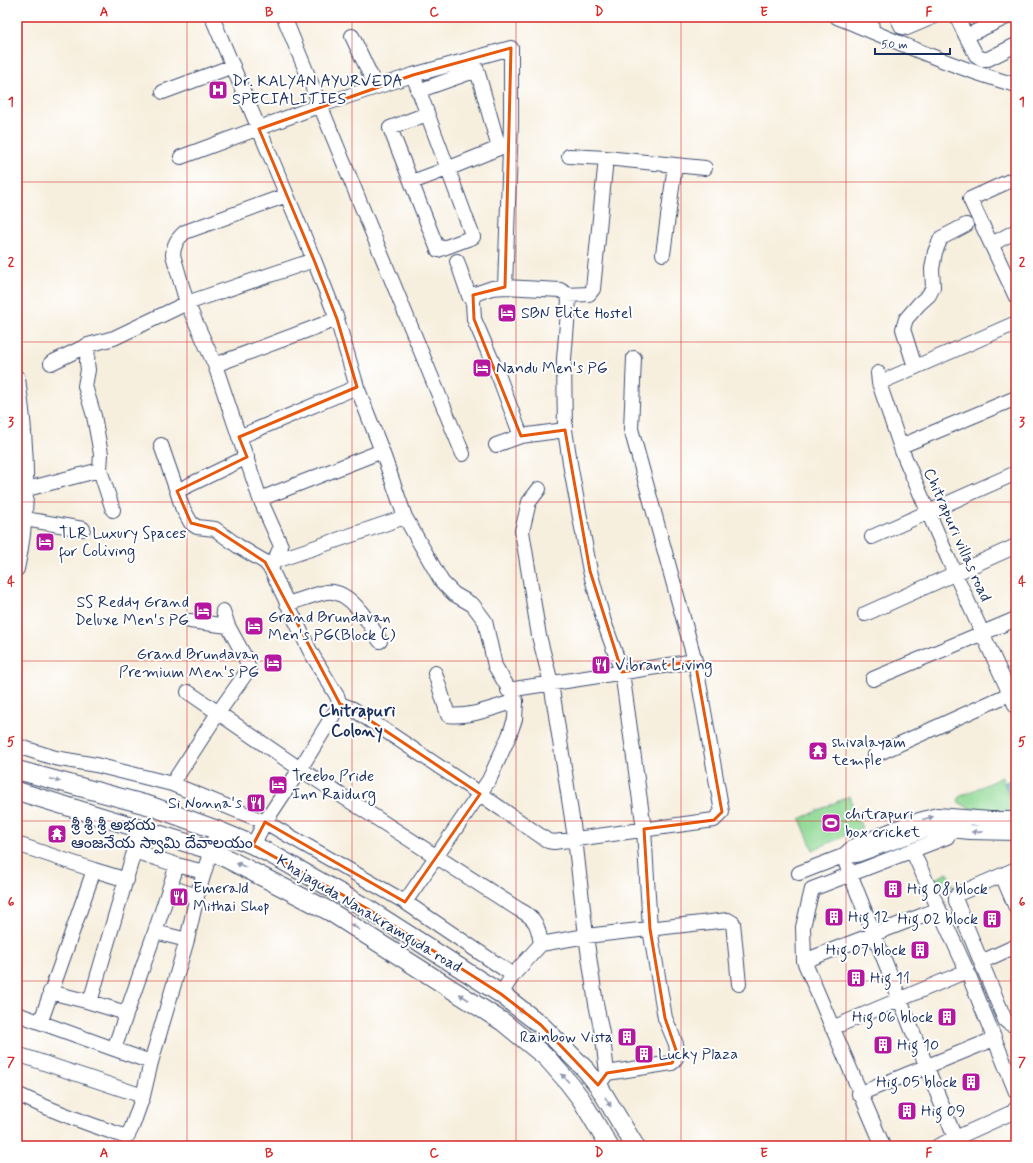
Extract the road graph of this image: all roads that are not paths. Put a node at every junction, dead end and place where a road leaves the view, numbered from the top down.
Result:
1 (212, 17) edge
2 (284, 17) edge
3 (837, 17) edge
4 (871, 17) edge
5 (897, 17) edge
6 (933, 17) edge
7 (957, 17) edge
8 (1007, 17) edge
9 (858, 21) edge
10 (872, 32) junction
11 (352, 36) dead end
12 (966, 36) junction
13 (1016, 45) edge
14 (233, 66) junction
15 (413, 75) junction
16 (1016, 85) edge
17 (376, 87) junction
18 (418, 91) junction
19 (163, 92) dead end
20 (321, 105) junction
21 (427, 114) junction
22 (259, 129) junction
23 (569, 156) dead end
24 (181, 157) dead end
25 (606, 158) junction
26 (675, 165) junction
27 (705, 168) dead end
28 (447, 169) junction
29 (1016, 178) edge
30 (412, 182) junction
31 (287, 195) junction
32 (966, 225) dead end
33 (1016, 231) edge
34 (992, 244) junction
35 (663, 254) dead end
36 (314, 260) junction
37 (457, 262) dead end
38 (505, 287) junction
39 (1015, 290) edge
40 (469, 296) junction
41 (568, 296) junction
42 (187, 303) junction
43 (337, 319) junction
44 (1016, 323) edge
45 (88, 345) junction
46 (634, 358) dead end
47 (51, 363) dead end
48 (216, 365) junction
49 (915, 367) junction
50 (18, 378) edge
51 (357, 387) junction
52 (1016, 398) edge
53 (565, 430) junction
54 (521, 436) junction
55 (238, 437) junction
56 (161, 445) dead end
57 (496, 445) dead end
58 (901, 446) junction
59 (382, 451) junction
60 (463, 454) dead end
61 (247, 457) junction
62 (100, 470) junction
63 (1016, 473) edge
64 (27, 489) junction
65 (539, 489) dead end
66 (177, 491) junction
67 (260, 499) junction
68 (113, 510) dead end
69 (928, 511) junction
70 (405, 517) junction
71 (25, 520) junction
72 (83, 529) dead end
73 (872, 537) dead end
74 (1016, 546) edge
75 (273, 565) junction
76 (17, 569) edge
77 (955, 573) junction
78 (287, 604) junction
79 (223, 611) dead end
80 (865, 614) dead end
81 (1016, 619) edge
82 (190, 621) dead end
83 (228, 626) junction
84 (982, 633) junction
85 (380, 641) dead end
86 (695, 661) junction
87 (622, 672) junction
88 (435, 673) dead end
89 (872, 679) dead end
90 (551, 683) junction
91 (188, 692) dead end
92 (1013, 692) edge
93 (512, 695) junction
94 (340, 704) junction
95 (1016, 707) edge
96 (218, 713) junction
97 (17, 746) edge
98 (875, 756) dead end
99 (300, 769) junction
100 (17, 770) edge
101 (172, 784) junction
102 (17, 791) edge
103 (480, 794) junction
104 (965, 818) junction
105 (1016, 818) edge
106 (265, 822) junction
107 (141, 828) junction
108 (644, 829) junction
109 (217, 830) junction
110 (952, 830) junction
111 (1016, 833) edge
112 (575, 838) junction
113 (17, 844) edge
114 (253, 845) junction
115 (210, 850) junction
116 (912, 850) junction
117 (134, 851) junction
118 (437, 856) junction
119 (843, 856) junction
120 (177, 865) junction
121 (1016, 869) edge
122 (94, 870) junction
123 (204, 872) junction
124 (799, 873) dead end
125 (850, 874) junction
126 (1002, 875) junction
127 (127, 880) junction
128 (170, 887) junction
129 (197, 896) junction
130 (405, 902) junction
131 (939, 908) junction
132 (1016, 908) edge
133 (650, 929) junction
134 (156, 932) junction
135 (873, 934) junction
136 (586, 936) junction
137 (187, 940) junction
138 (541, 944) junction
139 (1016, 946) edge
140 (804, 961) junction
141 (981, 962) junction
142 (967, 971) junction
143 (513, 975) junction
144 (739, 984) dead end
145 (50, 992) junction
146 (501, 994) junction
147 (900, 1000) junction
148 (90, 1002) junction
149 (126, 1013) junction
150 (17, 1014) edge
151 (43, 1015) dead end
152 (1016, 1023) edge
153 (832, 1028) junction
154 (994, 1039) junction
155 (114, 1049) junction
156 (17, 1054) edge
157 (151, 1062) junction
158 (926, 1067) junction
159 (603, 1079) junction
160 (1016, 1092) edge
161 (17, 1094) edge
162 (859, 1094) junction
163 (143, 1096) junction
164 (1016, 1108) edge
165 (955, 1138) junction
166 (609, 1146) edge
167 (635, 1146) edge
168 (882, 1146) edge
169 (938, 1146) edge

1 - 14 street
2 - 20 street
3 - 9 street
4 - 10 street
5 - 6 street
7 - 12 street
8 - 12 street
9 - 10 street
10 - 16 street
11 - 17 street
12 - 13 street
14 - 19 street
14 - 22 street
15 - 17 street
15 - 18 street
15 - 38 street
17 - 20 street
18 - 21 street
18 - 28 street
20 - 22 street
20 - 60 street
21 - 28 street
21 - 30 street
22 - 24 street
22 - 31 street
23 - 25 street
25 - 26 street
25 - 41 street
26 - 27 street
26 - 35 street
28 - 30 street
28 - 30 street
29 - 34 street
31 - 36 street
31 - 42 street
32 - 49 street
33 - 34 street
34 - 39 street
36 - 42 street
36 - 43 street
37 - 40 street
38 - 40 street
38 - 41 street
40 - 54 street
41 - 53 street
42 - 45 street
42 - 48 street
43 - 48 street
43 - 51 street
44 - 49 street
45 - 47 street
45 - 62 street
46 - 86 street
48 - 55 street
49 - 58 street, Chitrapuri villas road
50 - 64 street
51 - 55 street
51 - 59 street
52 - 58 street
53 - 54 street
53 - 87 street
54 - 57 street
55 - 61 street
56 - 66 street
58 - 69 street, Chitrapuri villas road
59 - 67 street
59 - 70 street
61 - 66 street
61 - 67 street
62 - 64 street
62 - 68 street
63 - 69 street
64 - 71 street
65 - 90 street
66 - 75 street
67 - 75 street
69 - 73 street
69 - 77 street, Chitrapuri villas road
70 - 75 street
70 - 93 street
71 - 72 street
71 - 76 street
74 - 77 street
75 - 78 street
77 - 80 street
77 - 84 street, Chitrapuri villas road
78 - 85 street
78 - 94 street
79 - 83 street
81 - 84 street
82 - 83 street
83 - 96 street
84 - 89 street
84 - 92 street, Chitrapuri villas road
86 - 87 street
86 - 108 street
87 - 90 street
87 - 108 street
88 - 93 street
90 - 93 street
90 - 112 street
91 - 96 street
92 - 95 street, Chitrapuri villas road
92 - 98 street
93 - 103 street
94 - 99 street
94 - 103 street
96 - 99 street
96 - 101 street
97 - 101 street
99 - 106 street
99 - 118 street
100 -> 109 main road, Khajaguda Nanakramguda road
101 - 106 street
102 - 107 main road, Khajaguda Nanakramguda road
103 - 112 street
103 - 118 street
104 - 105 street
104 - 110 street
119 -> 104 street
106 - 114 street
106 - 130 street
107 - 115 main road, Khajaguda Nanakramguda road
107 - 117 street
108 - 112 street
108 - 133 street
109 - 114 main road, Khajaguda Nanakramguda road
109 - 115 street
111 -> 110 street
110 - 116 street
110 - 119 street
112 - 136 street
113 - 122 street
114 - 146 main road, Khajaguda Nanakramguda road
115 - 123 street
166 -> 115 main road, Khajaguda Nanakramguda road
116 - 125 street
116 - 131 street
117 - 120 street
117 - 127 street
118 - 130 street
118 - 138 street
119 - 124 street
119 - 125 street
120 - 123 street
120 - 128 street
121 - 126 street
122 - 127 street
122 - 145 street
123 - 129 street
125 - 135 street
125 - 140 street
126 - 132 street
126 - 141 street
127 - 148 street
128 - 129 street
128 - 134 street
129 - 137 street
130 - 143 street
131 - 135 street
131 - 142 street
133 - 136 street
133 - 144 street
133 - 159 street
134 - 137 street
134 - 149 street
135 - 140 street
135 - 147 street
136 - 138 street
136 - 159 street
137 - 157 street
138 - 143 street
139 - 141 street
140 - 153 street
141 - 152 street
142 - 147 street
142 - 154 street
143 - 146 street
145 - 148 street
145 - 151 street
146 -> 159 main road, Khajaguda Nanakramguda road
147 - 153 street
147 - 158 street
148 - 149 street
149 - 155 street
150 - 155 street
153 - 162 street
154 - 158 street
154 - 160 street
155 - 157 street
156 - 163 street
157 - 163 street
158 - 162 street
158 - 165 street
159 -> 167 main road, Khajaguda Nanakramguda road
161 - 163 street
162 - 168 street
164 - 165 street
165 - 169 street

